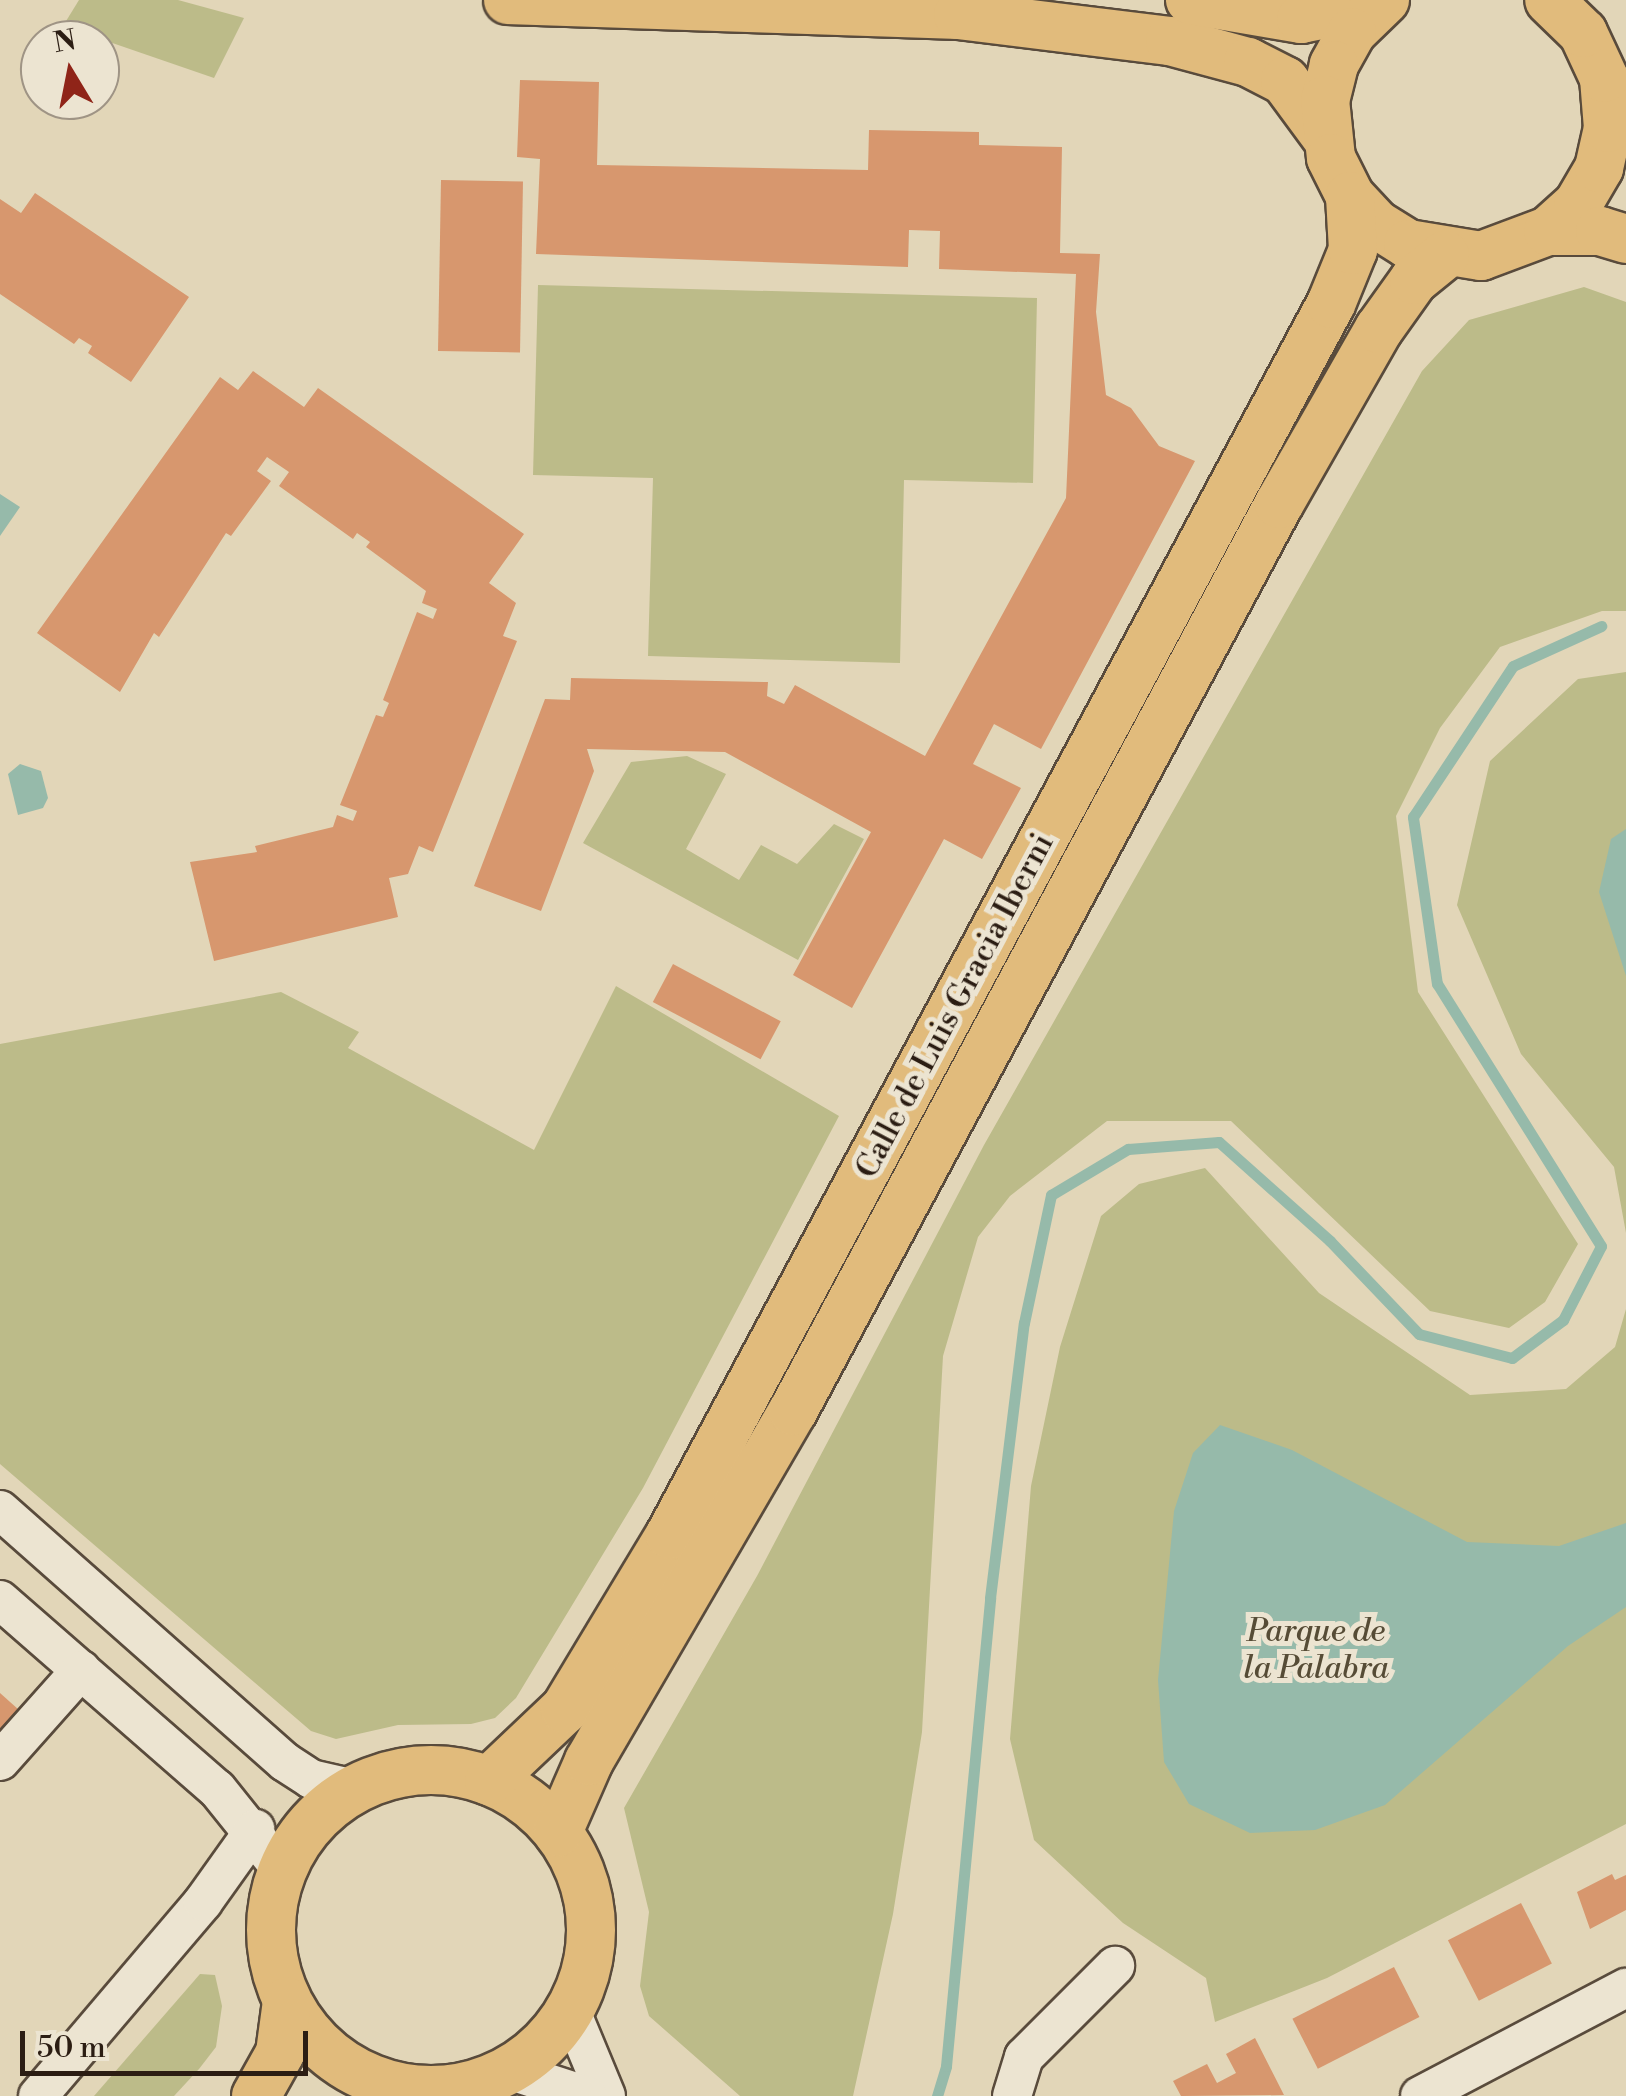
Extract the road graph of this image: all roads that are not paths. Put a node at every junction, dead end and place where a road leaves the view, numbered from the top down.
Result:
1 (508, 0) edge
2 (1190, 0) edge
3 (1550, 0) edge
4 (1381, 2) edge
5 (1578, 16) edge
6 (1326, 138) junction
7 (1617, 139) edge
8 (1350, 196) junction
9 (1548, 231) junction
10 (1626, 239) edge
11 (1445, 255) junction
12 (0, 1510) edge
13 (0, 1600) edge
14 (81, 1670) junction
15 (0, 1761) edge
16 (489, 1781) junction
17 (355, 1789) junction
18 (254, 1829) junction
19 (558, 1832) junction
20 (282, 1870) junction
21 (1115, 1966) dead end
22 (1626, 1988) edge
23 (288, 2001) junction
24 (570, 2009) junction
25 (508, 2070) junction
26 (377, 2090) edge
27 (38, 2096) edge
28 (256, 2096) edge
29 (588, 2096) edge
30 (606, 2096) edge
31 (1012, 2096) edge
32 (1420, 2096) edge

1 - 6 main road
2 - 4 main road
3 - 5 main road
4 - 6 main road
5 - 7 main road
6 - 8 main road
7 - 9 main road
8 - 11 main road
8 - 16 main road, Calle de Luis Gracia Iberni
9 - 10 main road
9 - 11 main road
11 - 19 main road, Calle de Luis Gracia Iberni
12 - 17 street
13 - 14 street
14 - 15 street
14 - 18 street
16 - 17 main road
16 - 19 main road
17 - 20 main road
18 - 20 street
18 - 27 street
19 - 24 main road
20 - 23 main road
21 - 31 street
22 - 32 street
23 - 26 main road
23 - 28 main road
24 - 25 main road
24 - 30 street
25 - 26 main road
25 - 29 street

